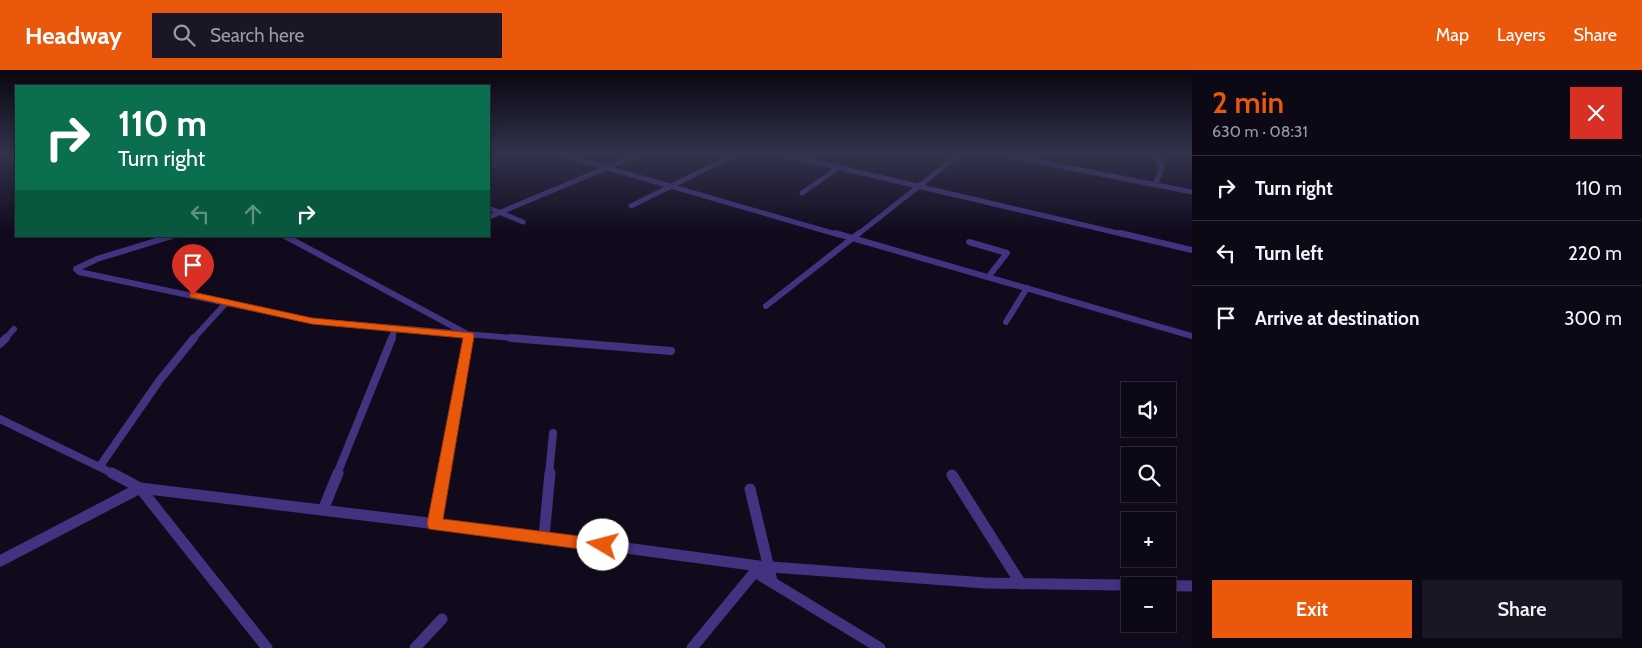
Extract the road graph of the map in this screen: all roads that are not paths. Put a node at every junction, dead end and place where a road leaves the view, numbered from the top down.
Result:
1 (579, 180) edge
2 (649, 180) edge
3 (682, 180) edge
4 (821, 180) edge
5 (892, 180) edge
6 (927, 180) edge
7 (1130, 180) edge
8 (1157, 180) edge
9 (1155, 185) junction
10 (670, 186) junction
11 (919, 186) junction
12 (1192, 192) edge
13 (802, 193) dead end
14 (631, 206) dead end
15 (490, 208) edge
16 (500, 212) junction
17 (490, 217) edge
18 (523, 222) dead end
19 (169, 237) edge
20 (287, 237) edge
21 (854, 239) junction
22 (969, 242) dead end
23 (1192, 250) edge
24 (988, 276) junction
25 (1027, 288) junction
26 (227, 302) junction
27 (766, 306) dead end
28 (1006, 322) dead end
29 (14, 329) dead end
30 (395, 329) junction
31 (469, 336) junction
32 (1192, 336) edge
33 (0, 344) edge
34 (671, 351) dead end
35 (0, 419) edge
36 (553, 433) dead end
37 (100, 466) junction
38 (952, 475) dead end
39 (140, 488) junction
40 (750, 489) dead end
41 (323, 510) junction
42 (435, 524) junction
43 (544, 538) junction
44 (0, 561) edge
45 (761, 568) junction
46 (1021, 584) junction
47 (1192, 586) edge
48 (442, 619) dead end
49 (266, 648) edge
50 (415, 648) edge
51 (692, 648) edge
52 (880, 648) edge

1 - 16 street
2 - 10 street
3 - 10 street
4 - 13 street
5 - 11 street
6 - 11 street
7 - 9 street
8 - 9 street
9 - 12 street
10 - 14 street
10 - 21 street
11 - 21 street
11 - 23 street
15 - 16 street
16 - 17 street
16 - 18 street
19 - 26 street
20 - 31 street
21 - 24 street
21 - 27 street
22 - 24 street
24 - 25 street
25 - 28 street
25 - 32 street
26 - 30 street
26 - 37 street
29 - 33 street
30 - 31 street
30 - 41 street
31 - 34 street
31 - 42 street
35 - 37 street
36 - 43 street
37 - 39 street
38 - 46 street
39 - 41 street
39 - 44 street
39 - 49 street
40 - 45 street
41 - 42 street
42 - 43 street
43 - 45 street
45 - 46 street
45 - 51 street
45 - 52 street
46 - 47 street
48 - 50 street

